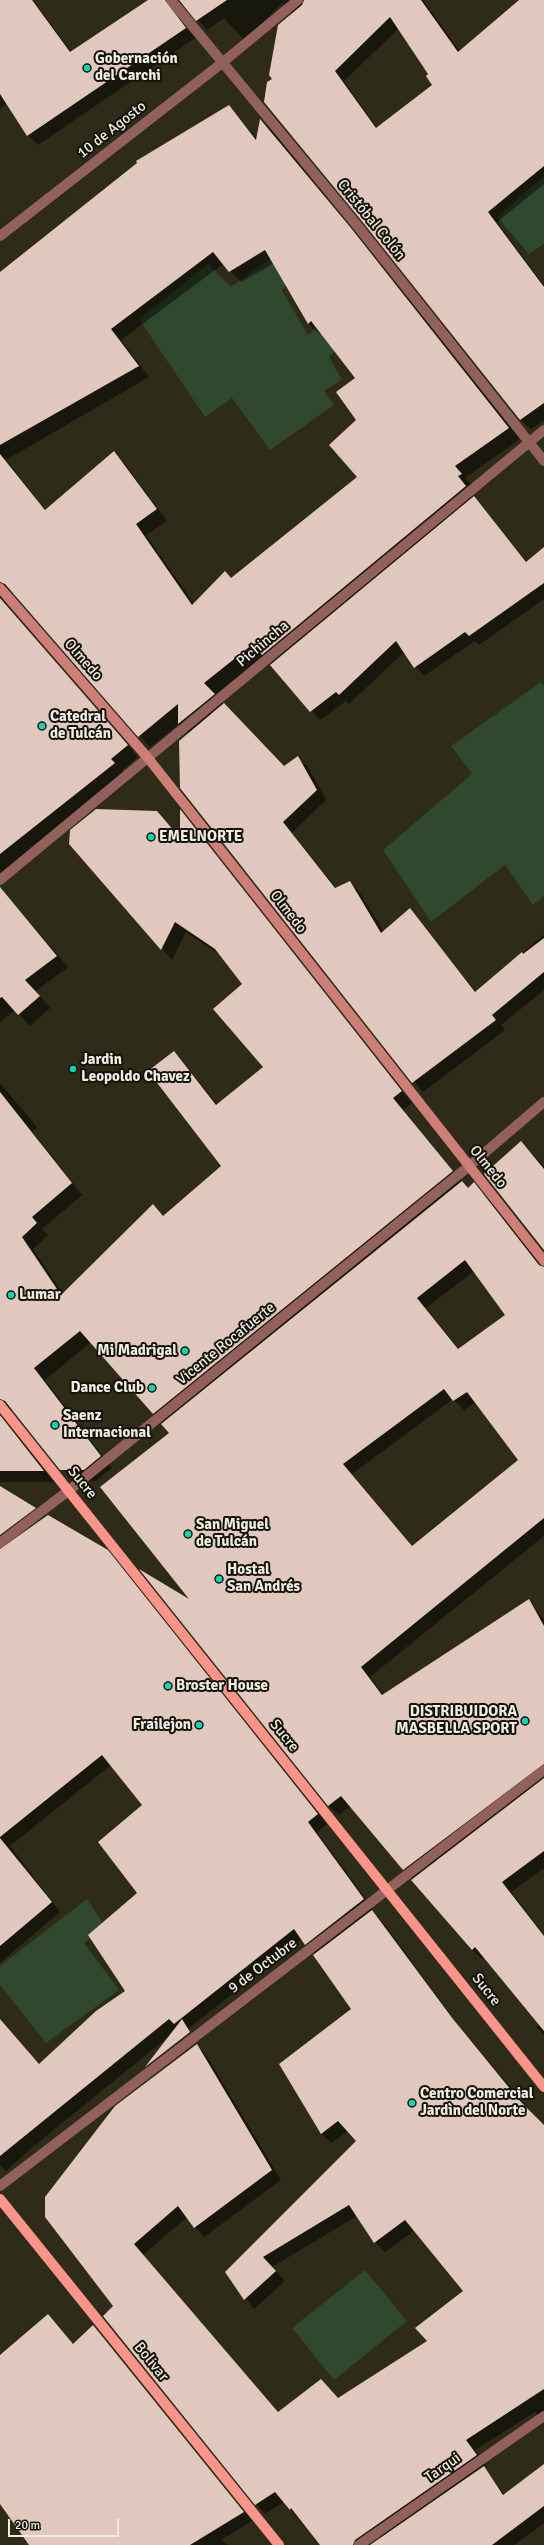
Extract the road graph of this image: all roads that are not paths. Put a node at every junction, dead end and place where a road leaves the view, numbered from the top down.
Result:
1 (171, 0) edge
2 (298, 0) edge
3 (222, 63) junction
4 (0, 236) edge
5 (544, 430) edge
6 (528, 442) junction
7 (544, 461) edge
8 (0, 588) edge
9 (148, 758) junction
10 (0, 880) edge
11 (544, 1102) edge
12 (468, 1167) junction
13 (544, 1261) edge
14 (0, 1405) edge
15 (68, 1490) junction
16 (0, 1543) edge
17 (544, 1770) edge
18 (388, 1889) junction
19 (544, 2087) edge
20 (0, 2186) edge
21 (0, 2199) edge
22 (544, 2416) edge
23 (279, 2545) edge
24 (359, 2545) edge

1 - 3 street, Cristóbal Colón
2 - 3 street, 10 de Agosto
3 - 4 street, 10 de Agosto
3 - 6 street, Cristóbal Colón
5 - 6 street, Pichincha
6 - 7 street, Cristóbal Colón
6 - 9 street, Pichincha
8 - 9 street, Olmedo
9 - 10 street, Pichincha
9 - 12 street, Olmedo
11 - 12 street, Vicente Rocafuerte
12 - 13 street, Olmedo
12 - 15 street, Vicente Rocafuerte
14 - 15 main road, Sucre
15 - 16 street, Vicente Rocafuerte
15 - 18 main road, Sucre
17 - 18 street, 9 de Octubre
18 - 19 main road, Sucre
18 - 20 street, 9 de Octubre
21 - 23 main road, Bolivar
22 - 24 street, Tarqui

